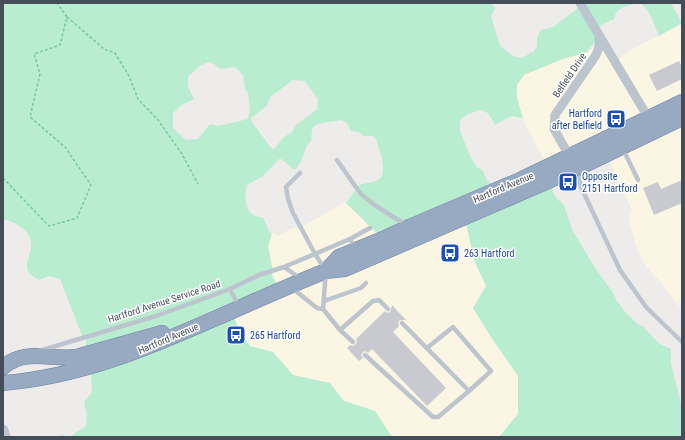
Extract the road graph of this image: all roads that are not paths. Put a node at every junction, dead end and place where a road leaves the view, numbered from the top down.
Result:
1 (580, 3) edge
2 (599, 35) junction
3 (682, 102) edge
4 (682, 118) edge
5 (649, 119) junction
6 (622, 147) junction
7 (338, 160) dead end
8 (573, 163) junction
9 (300, 173) dead end
10 (638, 180) dead end
11 (409, 227) junction
12 (370, 228) dead end
13 (353, 245) junction
14 (315, 254) junction
15 (284, 267) junction
16 (326, 271) junction
17 (366, 283) dead end
18 (295, 284) junction
19 (230, 289) junction
20 (324, 301) junction
21 (239, 308) junction
22 (323, 309) junction
23 (388, 309) dead end
24 (209, 321) junction
25 (402, 323) dead end
26 (340, 330) junction
27 (353, 342) dead end
28 (682, 342) edge
29 (427, 348) junction
30 (365, 355) dead end
31 (26, 356) junction
32 (3, 367) edge
33 (3, 383) edge
34 (469, 391) junction
35 (3, 430) edge
36 (5, 437) edge

1 - 2 street
2 - 5 street
2 - 8 street, Belfield Drive
3 - 5 highway, Hartford Avenue
4 - 6 highway, Hartford Avenue
5 - 8 highway, Hartford Avenue
6 - 8 highway, Hartford Avenue
6 - 10 lane
7 - 11 lane
8 - 11 highway, Hartford Avenue
8 - 16 highway, Hartford Avenue
8 - 28 lane
9 - 14 lane
11 - 13 highway, Hartford Avenue
12 - 13 lane, Hartford Avenue Service Road
13 - 14 lane, Hartford Avenue Service Road
13 - 16 highway, Hartford Avenue
14 - 15 lane, Hartford Avenue Service Road
14 - 16 lane
15 - 18 lane
15 - 19 lane, Hartford Avenue Service Road
16 - 18 highway, Hartford Avenue
16 - 20 lane
17 - 20 lane
18 - 21 highway, Hartford Avenue
18 - 22 lane
19 - 21 lane
19 - 31 lane, Hartford Avenue Service Road
20 - 22 lane
21 - 24 highway, Hartford Avenue
22 - 26 lane
23 - 26 lane
24 - 31 highway
24 - 33 highway, Hartford Avenue
25 - 29 lane
26 - 27 lane
29 - 34 lane
29 - 34 lane
30 - 34 lane
31 - 32 highway
35 - 36 street

